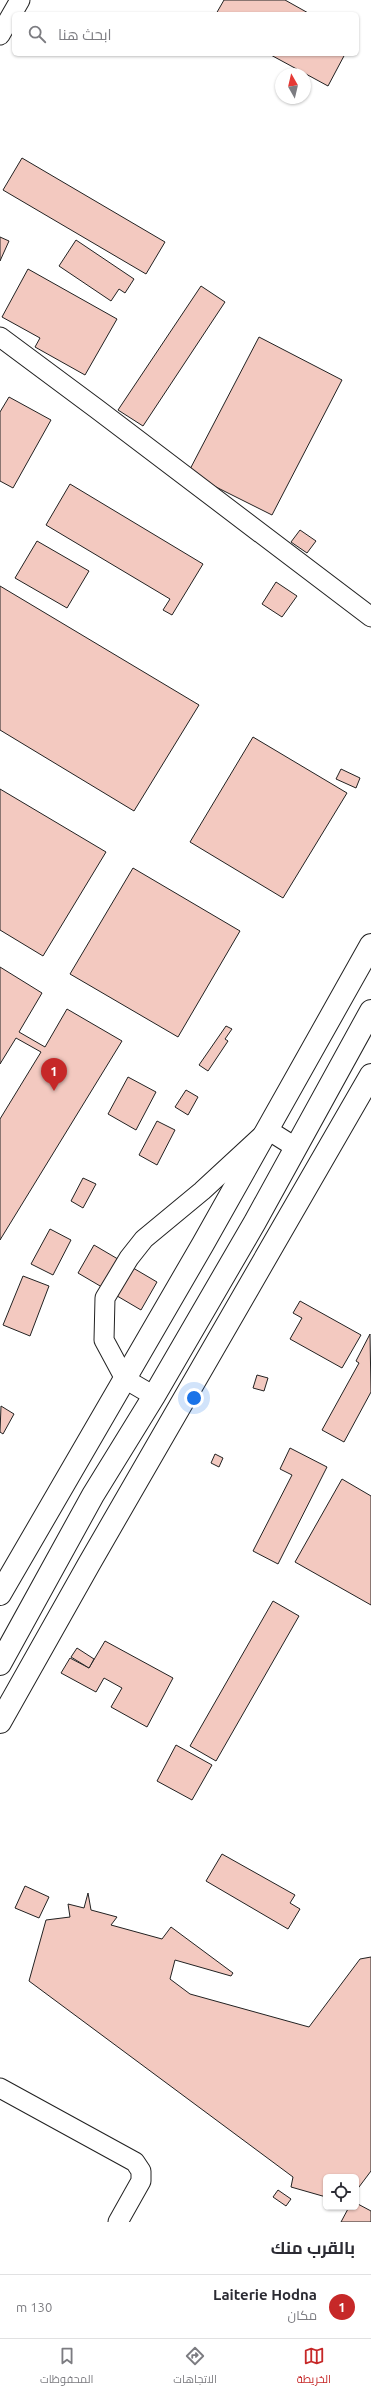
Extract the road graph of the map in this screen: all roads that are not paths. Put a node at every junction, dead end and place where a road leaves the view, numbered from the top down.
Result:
1 (20, 0) edge
2 (13, 12) edge
3 (12, 14) edge
4 (0, 35) edge
5 (0, 337) edge
6 (371, 617) edge
7 (371, 945) edge
8 (371, 1010) edge
9 (371, 1075) edge
10 (268, 1130) junction
11 (295, 1147) junction
12 (125, 1379) junction
13 (154, 1396) junction
14 (0, 1594) edge
15 (0, 1664) edge
16 (0, 1722) edge
17 (1, 2091) edge
18 (118, 2222) edge

1 - 2 street
3 - 4 street
5 - 6 street
7 - 10 main road
8 - 11 main road
9 - 16 main road
10 - 11 street
10 - 12 main road
10 - 12 street
11 - 13 main road
12 - 13 street
12 - 14 main road
13 - 15 main road
17 - 18 street

